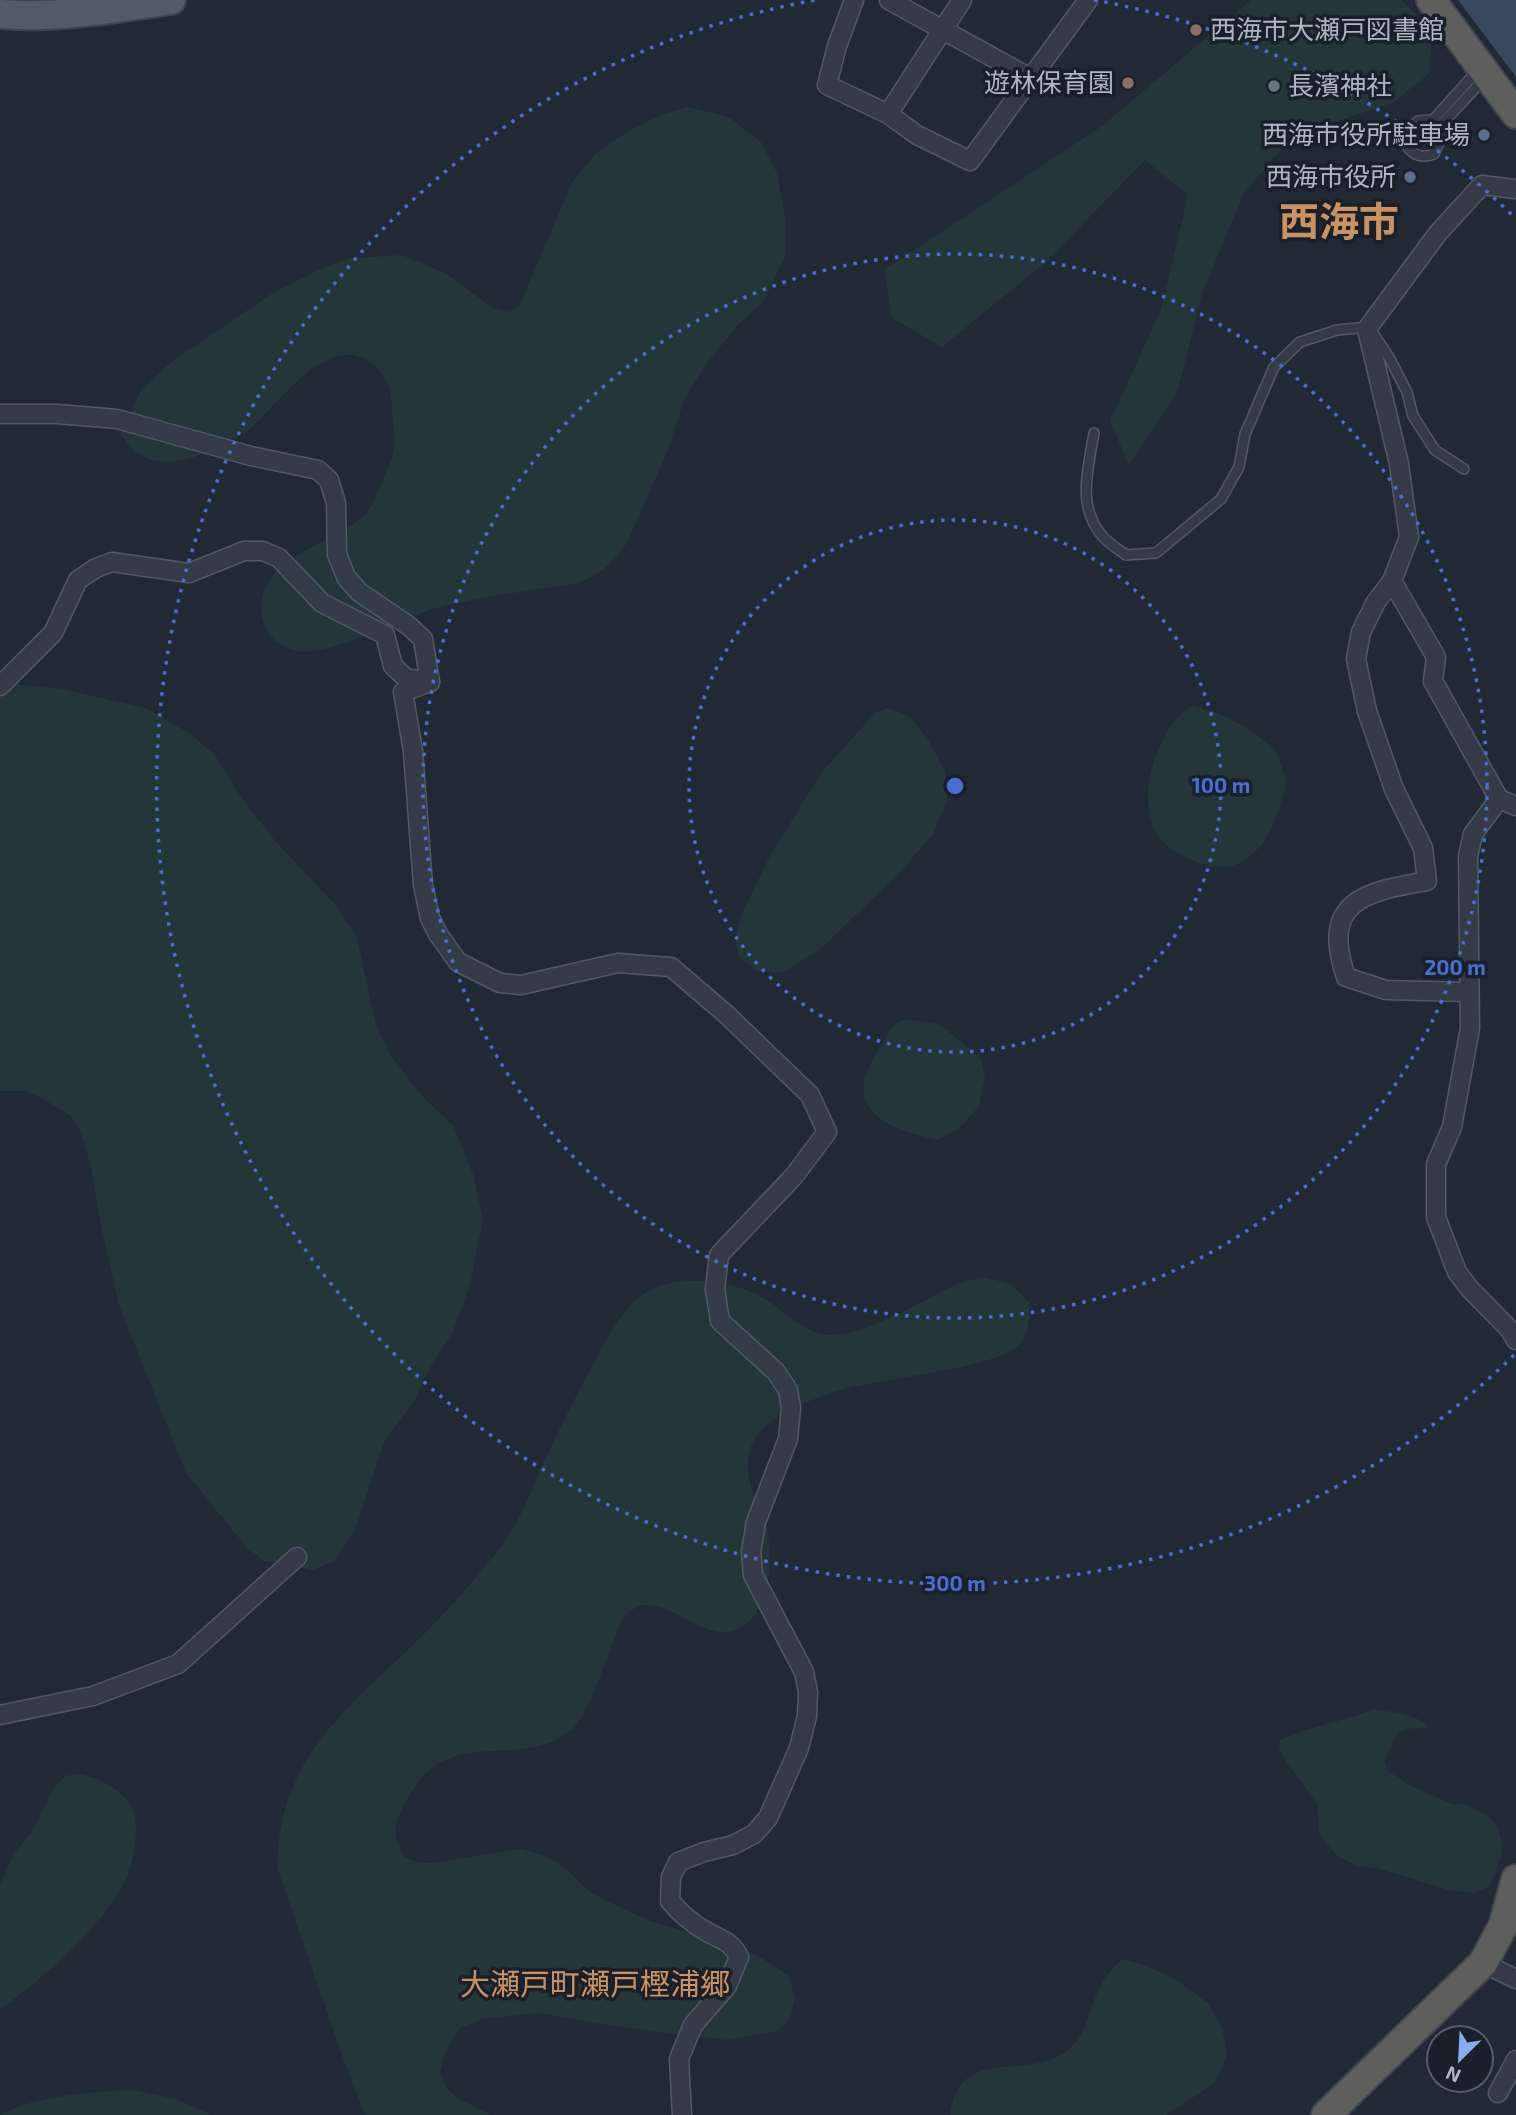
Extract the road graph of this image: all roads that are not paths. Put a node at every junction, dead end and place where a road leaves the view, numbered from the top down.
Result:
1 (171, 0) edge
2 (854, 0) edge
3 (888, 0) edge
4 (962, 0) edge
5 (1088, 0) edge
6 (1430, 0) edge
7 (0, 14) edge
8 (943, 29) junction
9 (1484, 71) junction
10 (1030, 78) junction
11 (888, 114) junction
12 (1516, 114) edge
13 (1516, 189) edge
14 (1369, 327) junction
15 (0, 414) edge
16 (1094, 433) dead end
17 (1464, 469) dead end
18 (1392, 580) junction
19 (430, 682) junction
20 (0, 686) edge
21 (1508, 803) edge
22 (1468, 992) junction
23 (1516, 1340) edge
24 (297, 1556) dead end
25 (0, 1715) edge
26 (1516, 1879) edge
27 (1483, 1963) junction
28 (1516, 1979) edge
29 (1516, 2060) edge
30 (1498, 2093) dead end
31 (682, 2115) edge
32 (1326, 2115) edge

1 - 7 main road
2 - 11 street
3 - 8 street
4 - 8 street
5 - 10 street
6 - 9 highway
8 - 10 street
8 - 11 street
9 - 9 lane
9 - 12 highway
10 - 11 street
13 - 14 street
14 - 16 lane
14 - 17 lane
14 - 18 street
15 - 19 street
18 - 21 street
18 - 22 street
19 - 20 street
19 - 31 street
21 - 22 street
22 - 23 street
24 - 25 street
26 - 27 highway
27 - 28 street
27 - 32 highway
29 - 30 street

